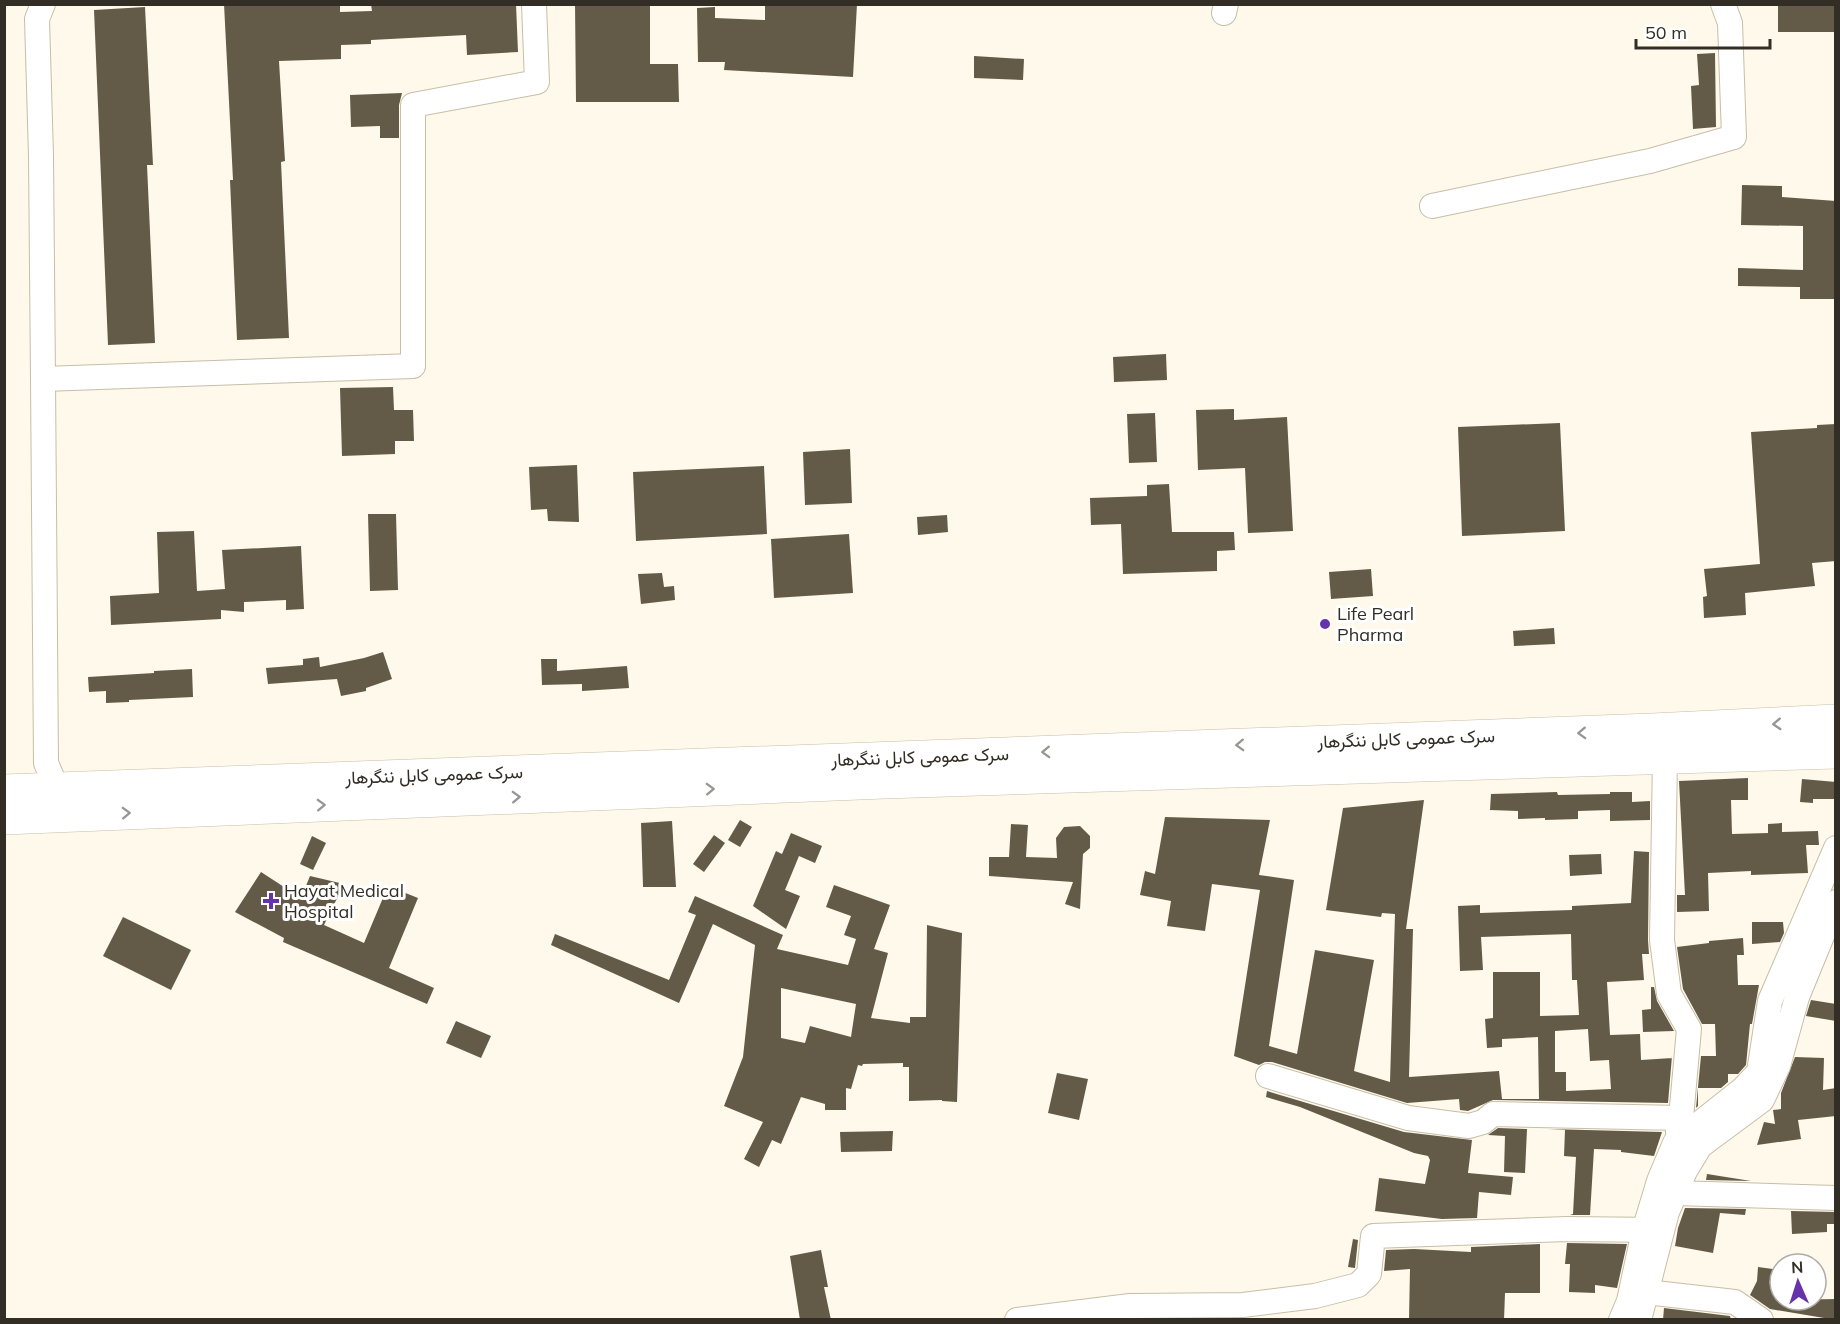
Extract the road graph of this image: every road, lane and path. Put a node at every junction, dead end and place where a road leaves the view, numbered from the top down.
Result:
1 (43, 4) edge
2 (534, 4) edge
3 (1723, 4) edge
4 (1432, 206) dead end
5 (43, 379) junction
6 (1836, 721) edge
7 (1836, 752) edge
8 (1292, 756) junction
9 (1665, 757) junction
10 (4, 791) edge
11 (71, 797) junction
12 (4, 818) edge
13 (1836, 848) edge
14 (1836, 902) edge
15 (1268, 1076) dead end
16 (1681, 1118) junction
17 (1675, 1143) junction
18 (1675, 1192) junction
19 (1836, 1198) edge
20 (1653, 1230) junction
21 (1646, 1292) junction
22 (1286, 1310) edge
23 (1129, 1313) edge
24 (1017, 1320) edge
25 (1621, 1320) edge
26 (1639, 1320) edge
27 (1761, 1320) edge

1 - 5 street
2 - 5 street
3 - 4 street
5 - 11 street
6 -> 8 highway, سرک عمومی کابل ننگرهار
7 - 9 highway, سرک عمومی کابل ننگرهار
8 - 9 highway, سرک عمومی کابل ننگرهار
8 - 11 highway, سرک عمومی کابل ننگرهار
9 - 16 street
10 - 11 highway, سرک عمومی کابل ننگرهار
11 - 12 highway, سرک عمومی کابل ننگرهار
13 - 17 street
14 - 18 street
15 - 16 street
16 - 17 street
17 - 20 street
18 - 19 street
18 - 20 street
20 - 21 street
20 - 22 street
20 - 25 street
21 - 26 street
21 - 27 street
22 - 23 street
23 - 24 street

